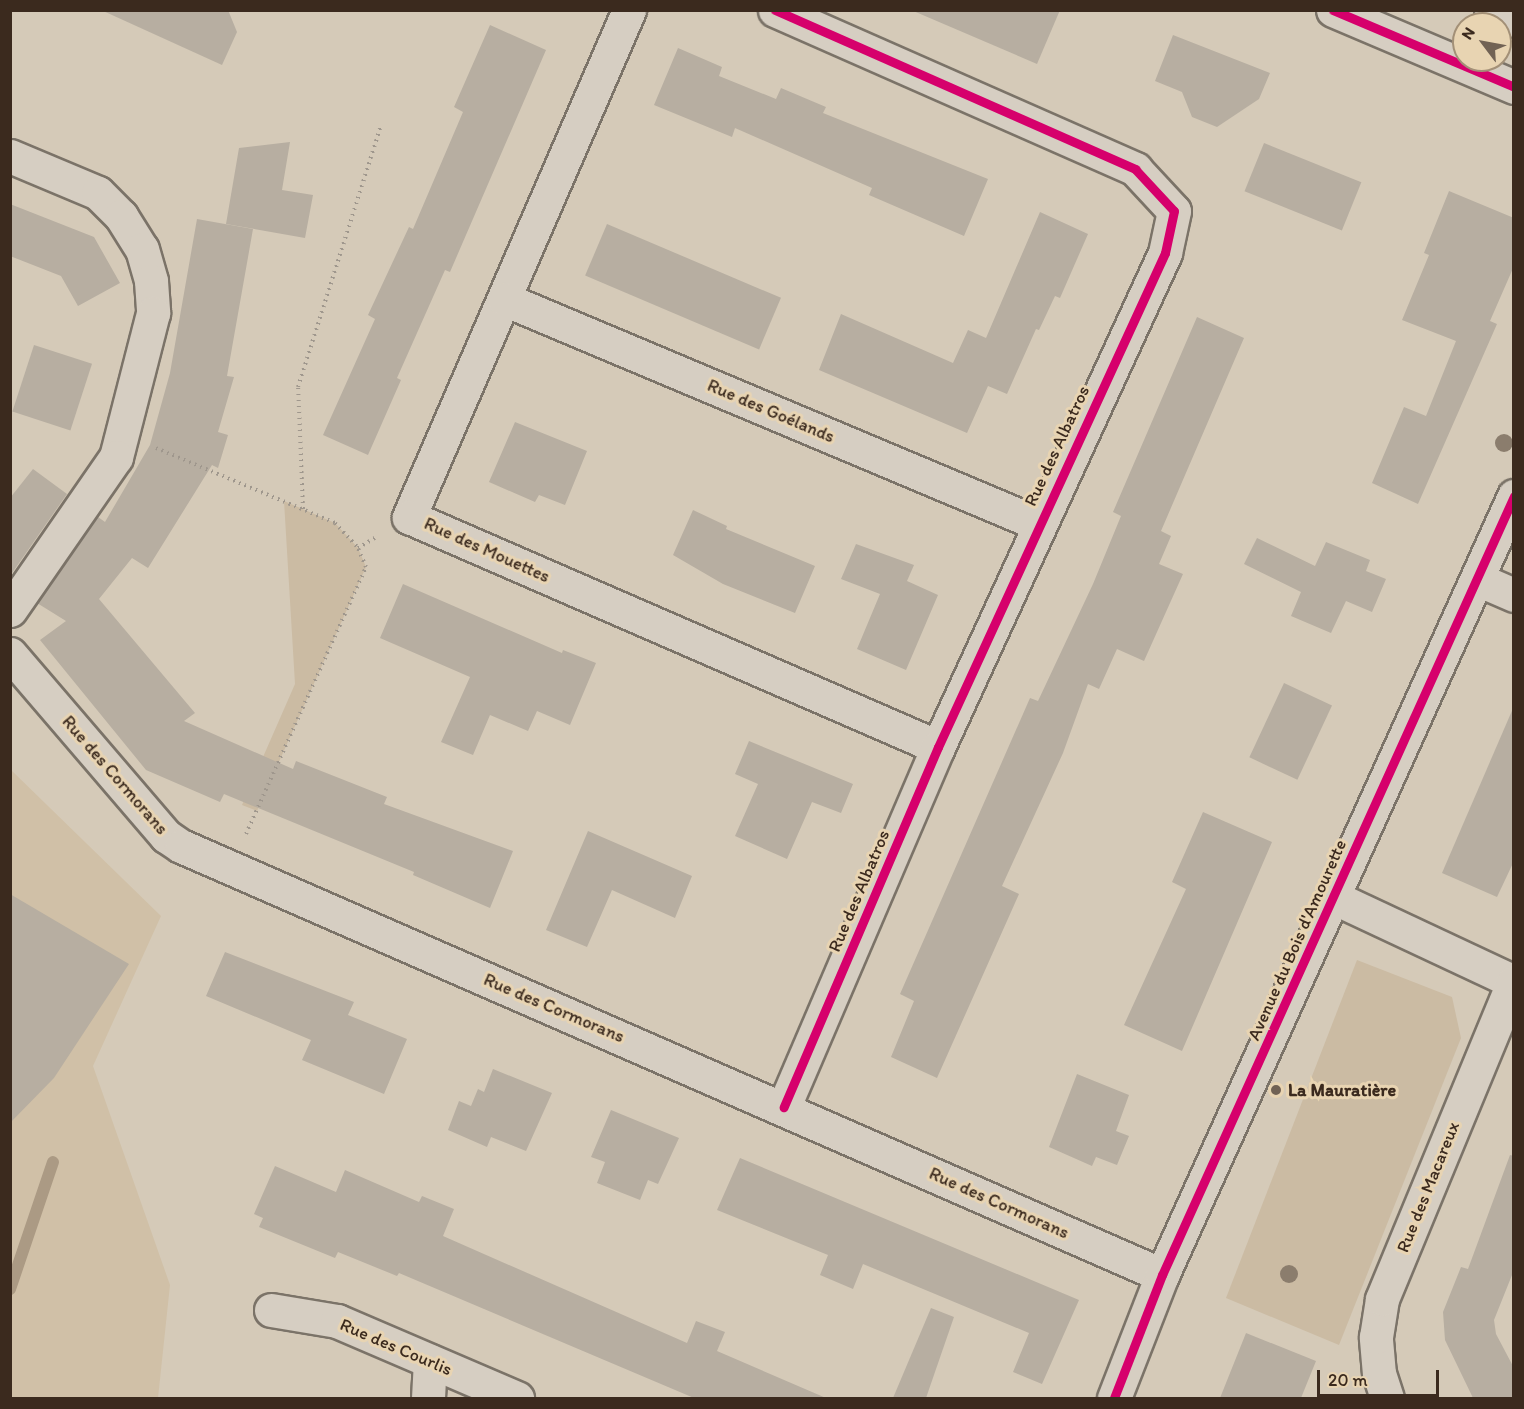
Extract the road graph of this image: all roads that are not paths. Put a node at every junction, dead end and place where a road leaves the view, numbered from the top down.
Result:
1 (629, 10) edge
2 (775, 10) edge
3 (1333, 10) edge
4 (1491, 10) edge
5 (1514, 20) edge
6 (1514, 87) edge
7 (10, 156) edge
8 (504, 298) junction
9 (1514, 496) edge
10 (1039, 524) junction
11 (1477, 579) junction
12 (1514, 595) edge
13 (10, 610) edge
14 (10, 654) edge
15 (938, 747) junction
16 (1335, 898) junction
17 (1513, 982) edge
18 (784, 1107) junction
19 (1162, 1275) junction
20 (271, 1310) dead end
21 (430, 1361) junction
22 (428, 1398) edge
23 (517, 1398) edge
24 (1114, 1398) edge
25 (1387, 1398) edge

1 - 8 street, Rue des Mouettes
2 - 10 street, Rue des Albatros
3 - 6 street
4 - 5 street
7 - 13 street
8 - 10 street, Rue des Goélands
8 - 15 street, Rue des Mouettes
9 - 11 street, Avenue du Bois d'Amourette
10 - 15 street, Rue des Albatros
11 - 12 street
11 - 16 street, Avenue du Bois d'Amourette
14 - 18 street, Rue des Cormorans
15 - 18 street, Rue des Albatros
16 - 17 street
16 - 19 street, Avenue du Bois d'Amourette
17 - 25 street, Rue des Macareux
18 - 19 street, Rue des Cormorans
19 - 24 street, Avenue du Bois d'Amourette
20 - 21 street, Rue des Courlis
21 - 22 street
21 - 23 street, Rue des Courlis

